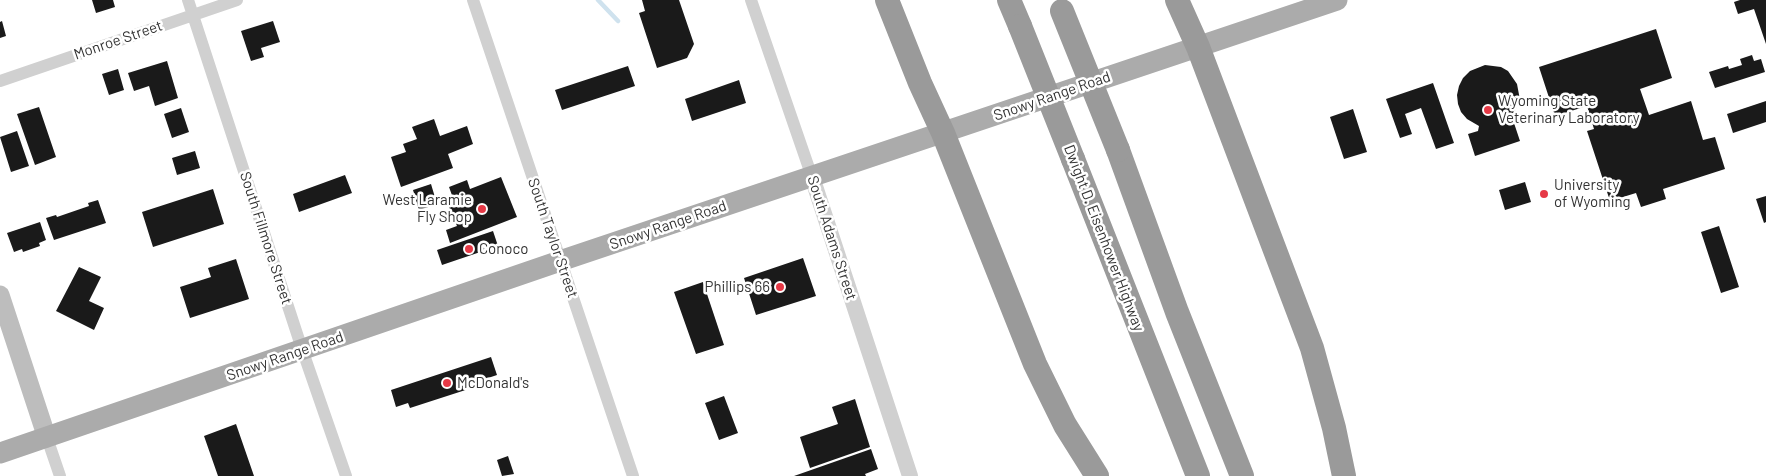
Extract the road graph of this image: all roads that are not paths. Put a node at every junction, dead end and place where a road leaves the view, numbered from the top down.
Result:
1 (188, 0) edge
2 (237, 0) edge
3 (473, 0) edge
4 (751, 0) edge
5 (887, 0) edge
6 (1010, 0) edge
7 (1176, 0) edge
8 (1337, 0) edge
9 (1060, 5) edge
10 (193, 14) junction
11 (1198, 47) junction
12 (0, 81) edge
13 (942, 133) junction
14 (812, 177) junction
15 (560, 261) junction
16 (0, 295) edge
17 (302, 349) junction
18 (47, 438) junction
19 (0, 453) edge
20 (60, 476) edge
21 (346, 476) edge
22 (633, 476) edge
23 (910, 476) edge
24 (1097, 476) edge
25 (1198, 476) edge
26 (1242, 476) edge
27 (1344, 476) edge

1 - 10 street, South Fillmore Street
2 - 10 street, Monroe Street
3 - 15 street, South Taylor Street
4 - 14 street, South Adams Street
5 - 13 highway
6 - 25 highway, Dwight D. Eisenhower Highway, bridge
7 - 11 highway
8 - 11 main road, Snowy Range Road
9 - 26 highway, bridge
10 - 12 street, Monroe Street
10 - 17 street, South Fillmore Street
11 - 13 main road, Snowy Range Road
11 - 27 highway
13 - 14 main road, Snowy Range Road
13 - 24 highway
14 - 15 main road, Snowy Range Road
14 - 23 street, South Adams Street
15 - 17 main road, Snowy Range Road
15 - 22 street, South Taylor Street
16 - 18 main road
17 - 18 main road, Snowy Range Road
17 - 21 street, South Fillmore Street
18 - 19 main road, Snowy Range Road
18 - 20 street

